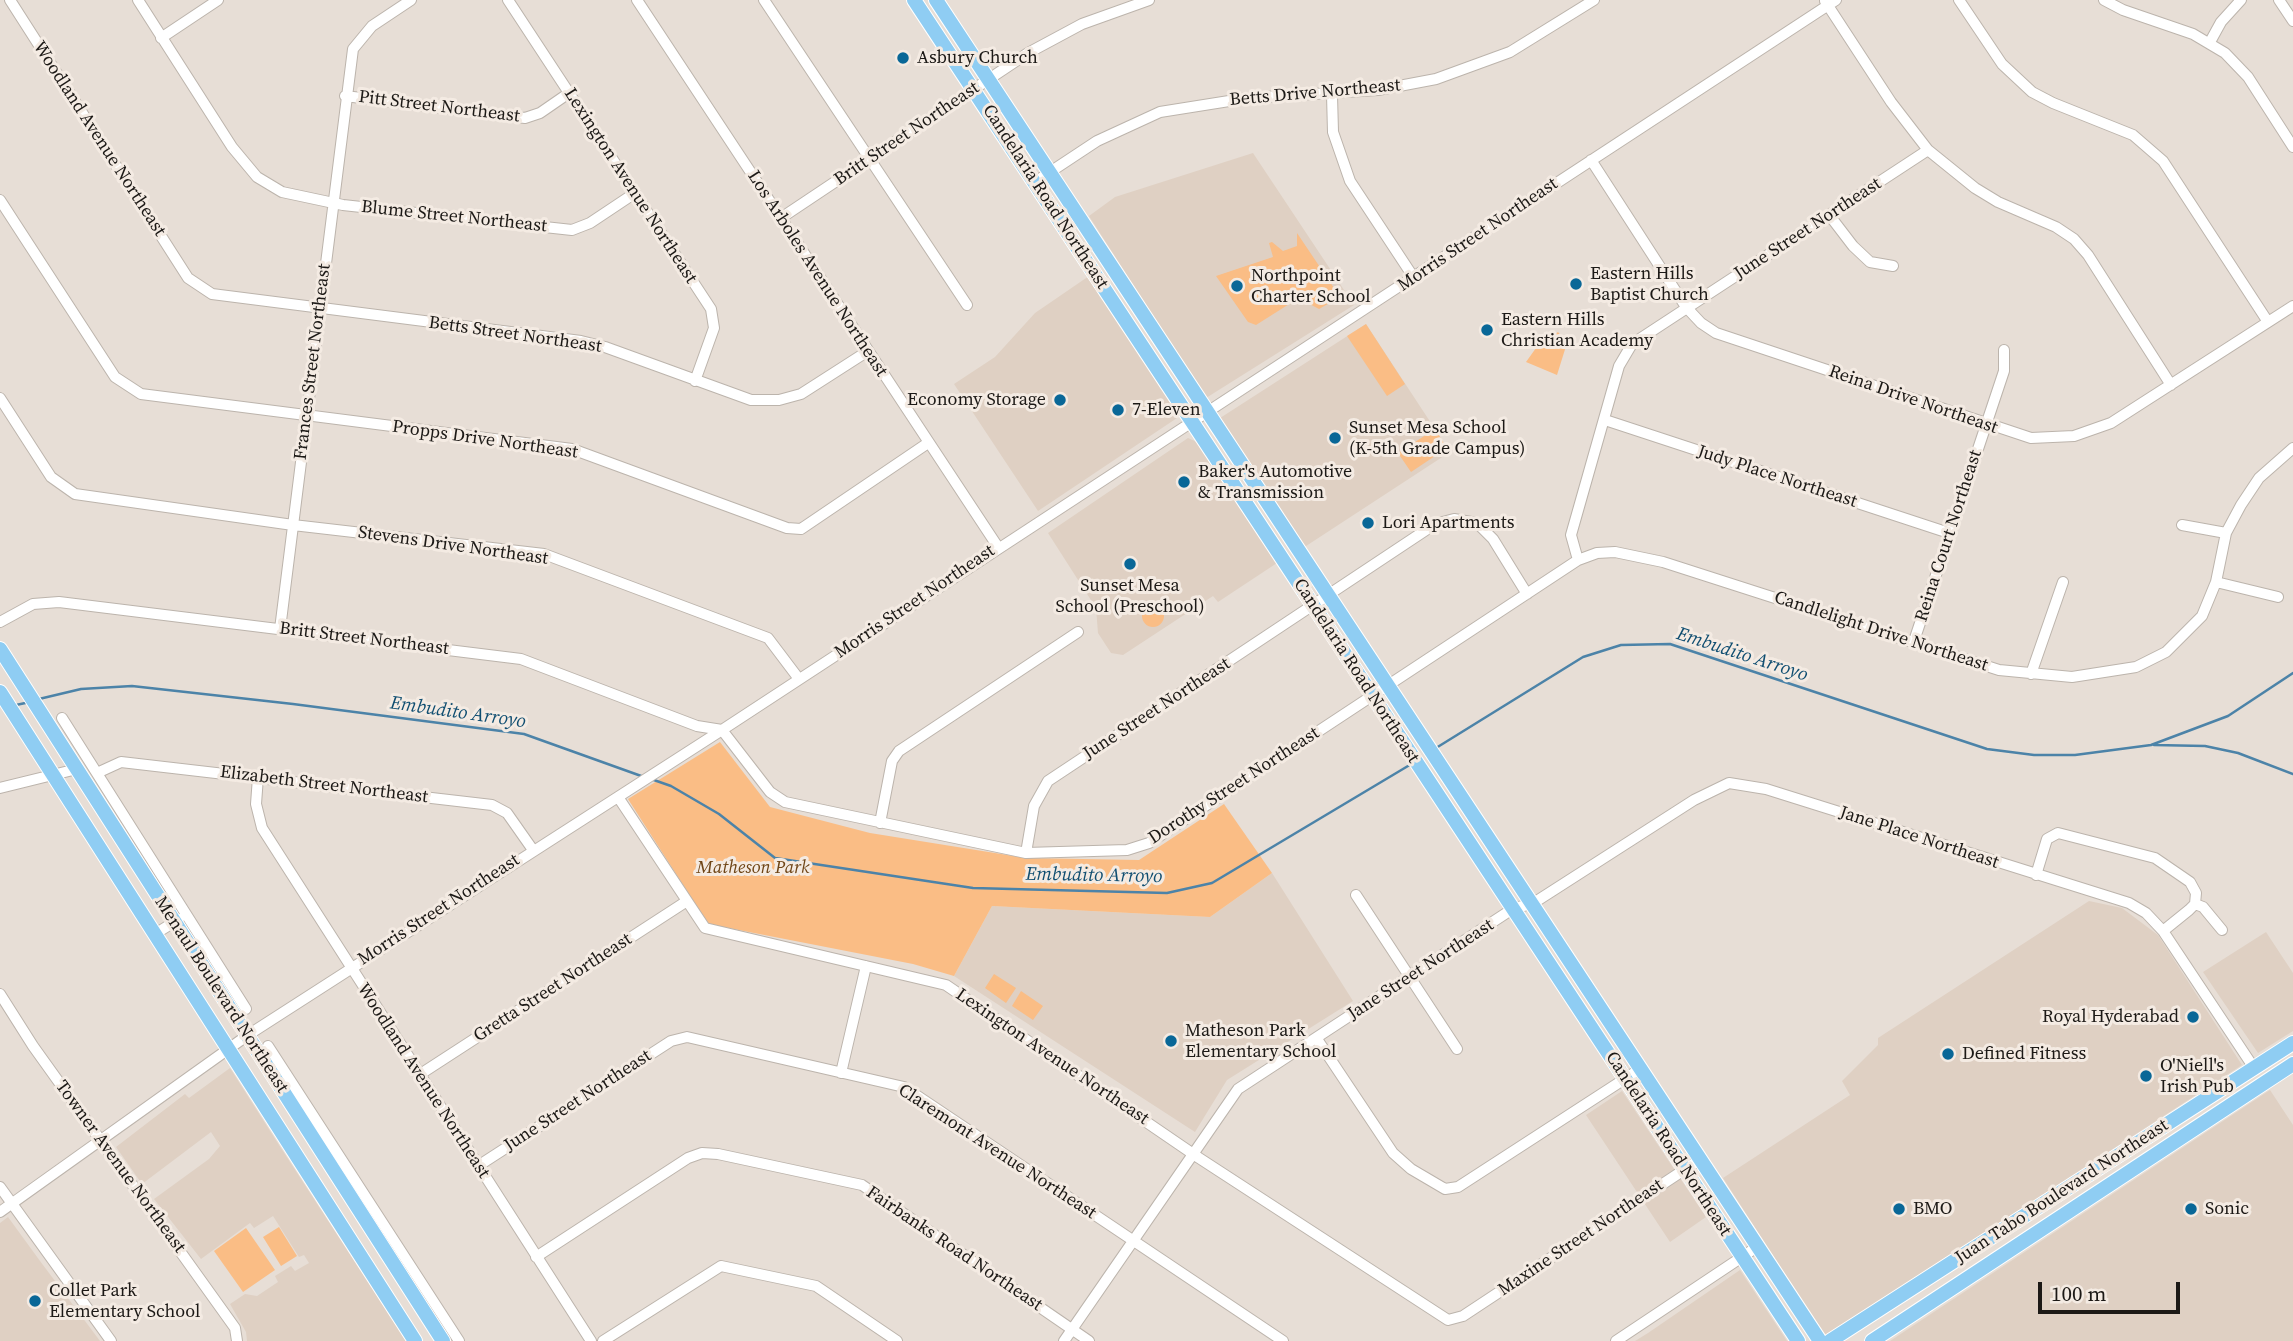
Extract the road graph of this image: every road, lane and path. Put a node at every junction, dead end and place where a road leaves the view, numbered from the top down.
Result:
1 (10, 0) edge
2 (138, 0) edge
3 (218, 0) edge
4 (411, 0) edge
5 (508, 0) edge
6 (636, 0) edge
7 (764, 0) edge
8 (914, 0) edge
9 (936, 0) edge
10 (1149, 0) edge
11 (1594, 0) edge
12 (1959, 0) edge
13 (2104, 0) edge
14 (2241, 0) edge
15 (2279, 0) edge
16 (1830, 2) edge
17 (2293, 21) edge
18 (161, 38) junction
19 (2210, 42) junction
20 (988, 78) junction
21 (974, 90) junction
22 (569, 93) junction
23 (1332, 95) junction
24 (345, 96) junction
25 (2293, 147) edge
26 (1928, 150) junction
27 (869, 160) junction
28 (1591, 160) junction
29 (1050, 172) junction
30 (1034, 182) junction
31 (635, 192) junction
32 (0, 200) edge
33 (332, 203) junction
34 (1830, 215) junction
35 (781, 218) junction
36 (1893, 266) dead end
37 (188, 278) joint
38 (1414, 278) junction
39 (967, 305) dead end
40 (2293, 306) edge
41 (1686, 307) junction
42 (319, 309) junction
43 (2268, 322) junction
44 (2004, 350) dead end
45 (868, 351) junction
46 (695, 381) junction
47 (2171, 385) junction
48 (0, 398) edge
49 (1207, 411) junction
50 (306, 417) junction
51 (1605, 420) junction
52 (1192, 422) junction
53 (1985, 425) junction
54 (928, 443) junction
55 (2293, 448) edge
56 (293, 525) junction
57 (2182, 525) dead end
58 (1949, 533) junction
59 (2226, 533) junction
60 (998, 547) junction
61 (1578, 560) junction
62 (2063, 582) dead end
63 (2216, 582) junction
64 (1527, 594) junction
65 (1328, 595) junction
66 (2277, 597) dead end
67 (1314, 606) junction
68 (0, 622) edge
69 (280, 629) junction
70 (1078, 632) dead end
71 (1914, 641) junction
72 (0, 649) edge
73 (2031, 674) junction
74 (799, 679) junction
75 (1388, 685) junction
76 (0, 692) edge
77 (1373, 695) junction
78 (62, 718) dead end
79 (722, 730) junction
80 (77, 769) junction
81 (97, 773) junction
82 (53, 775) junction
83 (258, 777) junction
84 (0, 788) edge
85 (618, 797) junction
86 (880, 823) junction
87 (533, 850) junction
88 (1026, 852) junction
89 (2036, 875) junction
90 (1356, 895) dead end
91 (687, 901) junction
92 (1532, 904) junction
93 (2195, 904) junction
94 (1514, 908) junction
95 (180, 918) junction
96 (2222, 930) dead end
97 (2163, 931) junction
98 (155, 934) junction
99 (866, 966) junction
100 (350, 968) junction
101 (1409, 977) junction
102 (0, 994) edge
103 (246, 1009) dead end
104 (248, 1035) junction
105 (679, 1037) joint
106 (1317, 1039) junction
107 (2293, 1043) edge
108 (268, 1046) dead end
109 (228, 1049) junction
110 (1457, 1049) dead end
111 (2293, 1064) edge
112 (2254, 1068) junction
113 (1640, 1069) junction
114 (841, 1073) junction
115 (419, 1075) junction
116 (1625, 1080) junction
117 (100, 1139) junction
118 (1192, 1153) junction
119 (1699, 1160) junction
120 (478, 1166) junction
121 (1685, 1169) junction
122 (0, 1187) edge
123 (355, 1192) junction
124 (12, 1203) junction
125 (329, 1208) junction
126 (0, 1212) edge
127 (1133, 1239) junction
128 (1757, 1247) junction
129 (536, 1257) junction
130 (1744, 1258) junction
131 (1463, 1316) joint
132 (1072, 1329) junction
133 (111, 1341) edge
134 (237, 1341) edge
135 (415, 1341) edge
136 (443, 1341) edge
137 (459, 1341) edge
138 (591, 1341) edge
139 (603, 1341) edge
140 (897, 1341) edge
141 (1064, 1341) edge
142 (1090, 1341) edge
143 (1283, 1341) edge
144 (1616, 1341) edge
145 (1798, 1341) edge
146 (1820, 1341) edge
147 (1830, 1341) edge
148 (1872, 1341) edge

1 - 37 street, Woodland Avenue Northeast
2 - 18 street
3 - 18 street
4 - 24 street, Frances Street Northeast
5 - 22 street, Lexington Avenue Northeast
6 - 35 street, Los Arboles Avenue Northeast
7 - 27 street
8 - 21 main road, Candelaria Road Northeast
9 - 20 main road, Candelaria Road Northeast
10 - 20 street, Britt Street Northeast
11 - 23 street, Betts Drive Northeast
12 - 43 street
13 - 19 street
14 - 19 street
15 - 17 street
16 - 26 street
16 - 28 street, Morris Street Northeast
18 - 33 street, Blume Street Northeast
19 - 25 street
20 - 21 street, Britt Street Northeast
20 - 29 main road, Candelaria Road Northeast
21 - 27 street, Britt Street Northeast
21 - 30 main road, Candelaria Road Northeast
22 - 24 street, Pitt Street Northeast
22 - 31 street, Lexington Avenue Northeast
23 - 29 street, Betts Drive Northeast
23 - 38 street
24 - 33 street, Frances Street Northeast
26 - 34 street, June Street Northeast
26 - 47 street
27 - 35 street, Britt Street Northeast
27 - 39 street
28 - 38 street, Morris Street Northeast
28 - 41 street, Reina Drive Northeast
29 - 30 street, Betts Drive Northeast
29 - 49 main road, Candelaria Road Northeast
30 - 52 main road, Candelaria Road Northeast
31 - 33 street, Blume Street Northeast
31 - 46 street, Lexington Avenue Northeast
32 - 50 street, Propps Drive Northeast
33 - 42 street, Frances Street Northeast
34 - 36 street
34 - 41 street, June Street Northeast
35 - 45 street, Los Arboles Avenue Northeast
37 - 42 street, Betts Street Northeast
38 - 49 street, Morris Street Northeast
40 - 43 street, Reina Drive Northeast
41 - 51 street, June Street Northeast
41 - 53 street, Reina Drive Northeast
42 - 46 street, Betts Street Northeast
42 - 50 street, Frances Street Northeast
43 - 47 street, Reina Drive Northeast
44 - 53 street, Reina Court Northeast
45 - 46 street, Betts Street Northeast
45 - 54 street, Los Arboles Avenue Northeast
47 - 53 street, Reina Drive Northeast
48 - 56 street, Stevens Drive Northeast
49 - 52 street, Morris Street Northeast
49 - 65 main road, Candelaria Road Northeast
50 - 54 street, Propps Drive Northeast
50 - 56 street, Frances Street Northeast
51 - 58 street, Judy Place Northeast
51 - 61 street, June Street Northeast
52 - 60 street, Morris Street Northeast
52 - 67 main road, Candelaria Road Northeast
53 - 58 street, Reina Court Northeast
54 - 60 street, Los Arboles Avenue Northeast
55 - 59 street, Candlelight Drive Northeast
56 - 69 street, Frances Street Northeast
56 - 74 street, Stevens Drive Northeast
57 - 59 street
58 - 71 street, Reina Court Northeast
59 - 63 street, Candlelight Drive Northeast
60 - 74 street, Morris Street Northeast
61 - 64 street, Candlelight Drive Northeast
61 - 71 street, Candlelight Drive Northeast
62 - 73 street
63 - 66 street
63 - 73 street, Candlelight Drive Northeast
64 - 65 street, June Street Northeast
64 - 75 street, Candlelight Drive Northeast
65 - 67 street, June Street Northeast
65 - 75 main road, Candelaria Road Northeast
67 - 77 main road, Candelaria Road Northeast
67 - 88 street, June Street Northeast
68 - 69 street, Britt Street Northeast
69 - 79 street, Britt Street Northeast
70 - 86 street
71 - 73 street, Candlelight Drive Northeast
72 - 80 main road, Menaul Boulevard Northeast
74 - 79 street, Morris Street Northeast
75 - 77 street, Dorothy Street Northeast
75 - 92 main road, Candelaria Road Northeast
76 - 82 main road, Menaul Boulevard Northeast
77 - 88 street, Dorothy Street Northeast
77 - 94 main road, Candelaria Road Northeast
78 - 81 street
79 - 85 street, Morris Street Northeast
79 - 86 street
80 - 82 street
80 - 95 main road, Menaul Boulevard Northeast
81 - 83 street, Elizabeth Street Northeast
81 - 95 street
82 - 84 street
82 - 98 main road, Menaul Boulevard Northeast
83 - 87 street, Elizabeth Street Northeast
83 - 100 street, Woodland Avenue Northeast
85 - 87 street, Morris Street Northeast
85 - 91 street, Lexington Avenue Northeast
86 - 88 street
87 - 100 street, Morris Street Northeast
89 - 92 street, Jane Place Northeast
89 - 93 street
89 - 97 street, Jane Place Northeast
90 - 101 street
91 - 99 street, Lexington Avenue Northeast
91 - 115 street, Gretta Street Northeast
92 - 94 street, Jane Street Northeast
92 - 113 main road, Candelaria Road Northeast
93 - 96 street
93 - 97 street
94 - 101 street, Jane Street Northeast
94 - 116 main road, Candelaria Road Northeast
95 - 98 street
95 - 103 street
95 - 104 main road, Menaul Boulevard Northeast
97 - 112 street, Jane Place Northeast
98 - 109 main road, Menaul Boulevard Northeast
99 - 114 street
99 - 118 street, Lexington Avenue Northeast
100 - 104 street, Morris Street Northeast
100 - 115 street, Woodland Avenue Northeast
101 - 106 street, Jane Street Northeast
101 - 110 street
102 - 117 street, Towner Avenue Northeast
104 - 109 street, Morris Street Northeast
104 - 123 main road, Menaul Boulevard Northeast
105 - 114 street, Claremont Avenue Northeast
105 - 120 street, June Street Northeast
106 - 116 street
106 - 118 street, Jane Street Northeast
107 - 112 main road, Juan Tabo Boulevard Northeast
108 - 123 street
109 - 117 street, Morris Street Northeast
109 - 125 main road, Menaul Boulevard Northeast
111 - 148 main road, Juan Tabo Boulevard Northeast
112 - 147 main road, Juan Tabo Boulevard Northeast
113 - 116 street
113 - 119 main road, Candelaria Road Northeast
114 - 127 street, Claremont Avenue Northeast
115 - 120 street, Woodland Avenue Northeast
116 - 121 main road, Candelaria Road Northeast
117 - 124 street, Morris Street Northeast
117 - 134 street, Towner Avenue Northeast
118 - 127 street, Jane Street Northeast
118 - 131 street, Lexington Avenue Northeast
119 - 121 street, Maxine Street Northeast
119 - 128 main road, Candelaria Road Northeast
120 - 129 street, Woodland Avenue Northeast
121 - 130 main road, Candelaria Road Northeast
121 - 131 street, Maxine Street Northeast
122 - 124 street
123 - 125 street
123 - 136 main road, Menaul Boulevard Northeast
123 - 137 street
124 - 126 street, Morris Street Northeast
124 - 133 street
125 - 135 main road, Menaul Boulevard Northeast
127 - 132 street, Jane Street Northeast
127 - 143 street, Claremont Avenue Northeast
128 - 130 street
128 - 146 main road, Candelaria Road Northeast
129 - 132 street, Fairbanks Road Northeast
129 - 138 street, Woodland Avenue Northeast
130 - 144 street
130 - 145 main road, Candelaria Road Northeast
132 - 141 street, Jane Street Northeast
132 - 142 street, Fairbanks Road Northeast
139 - 140 street

